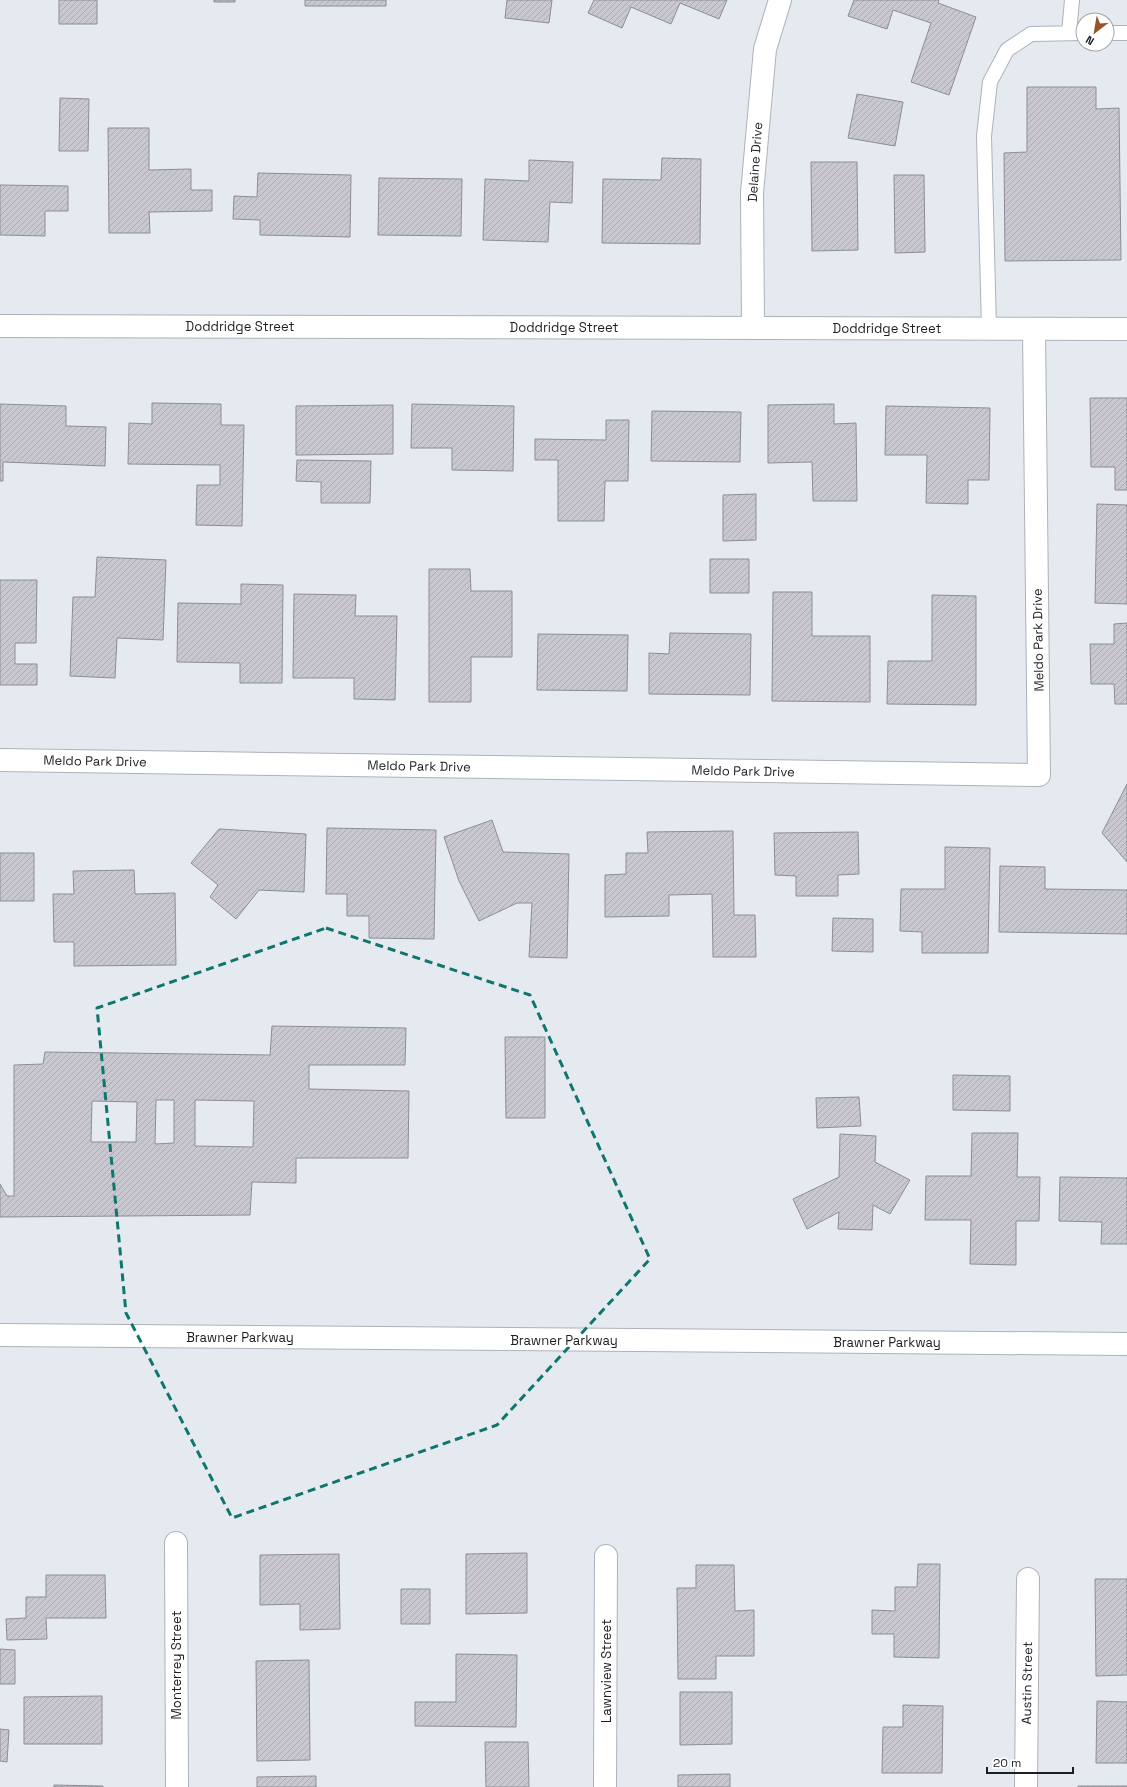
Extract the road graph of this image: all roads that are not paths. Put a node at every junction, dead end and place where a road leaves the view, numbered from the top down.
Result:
1 (780, 0) edge
2 (1072, 0) edge
3 (1075, 25) edge
4 (1075, 33) edge
5 (1115, 33) edge
6 (1127, 33) edge
7 (0, 326) edge
8 (753, 327) junction
9 (989, 329) junction
10 (1034, 329) junction
11 (1127, 329) edge
12 (0, 760) edge
13 (0, 1335) edge
14 (1127, 1344) edge
15 (176, 1543) dead end
16 (606, 1556) dead end
17 (1028, 1579) dead end
18 (177, 1787) edge
19 (605, 1787) edge
20 (1026, 1787) edge

1 - 8 street, Delaine Drive
2 - 3 lane
4 - 9 lane
5 - 6 lane
7 - 8 street, Doddridge Street
8 - 9 street, Doddridge Street
9 - 10 street, Doddridge Street
10 - 11 street, Doddridge Street
10 - 12 street, Meldo Park Drive
13 - 14 street, Brawner Parkway
15 - 18 street, Monterrey Street
16 - 19 street, Lawnview Street
17 - 20 street, Austin Street

